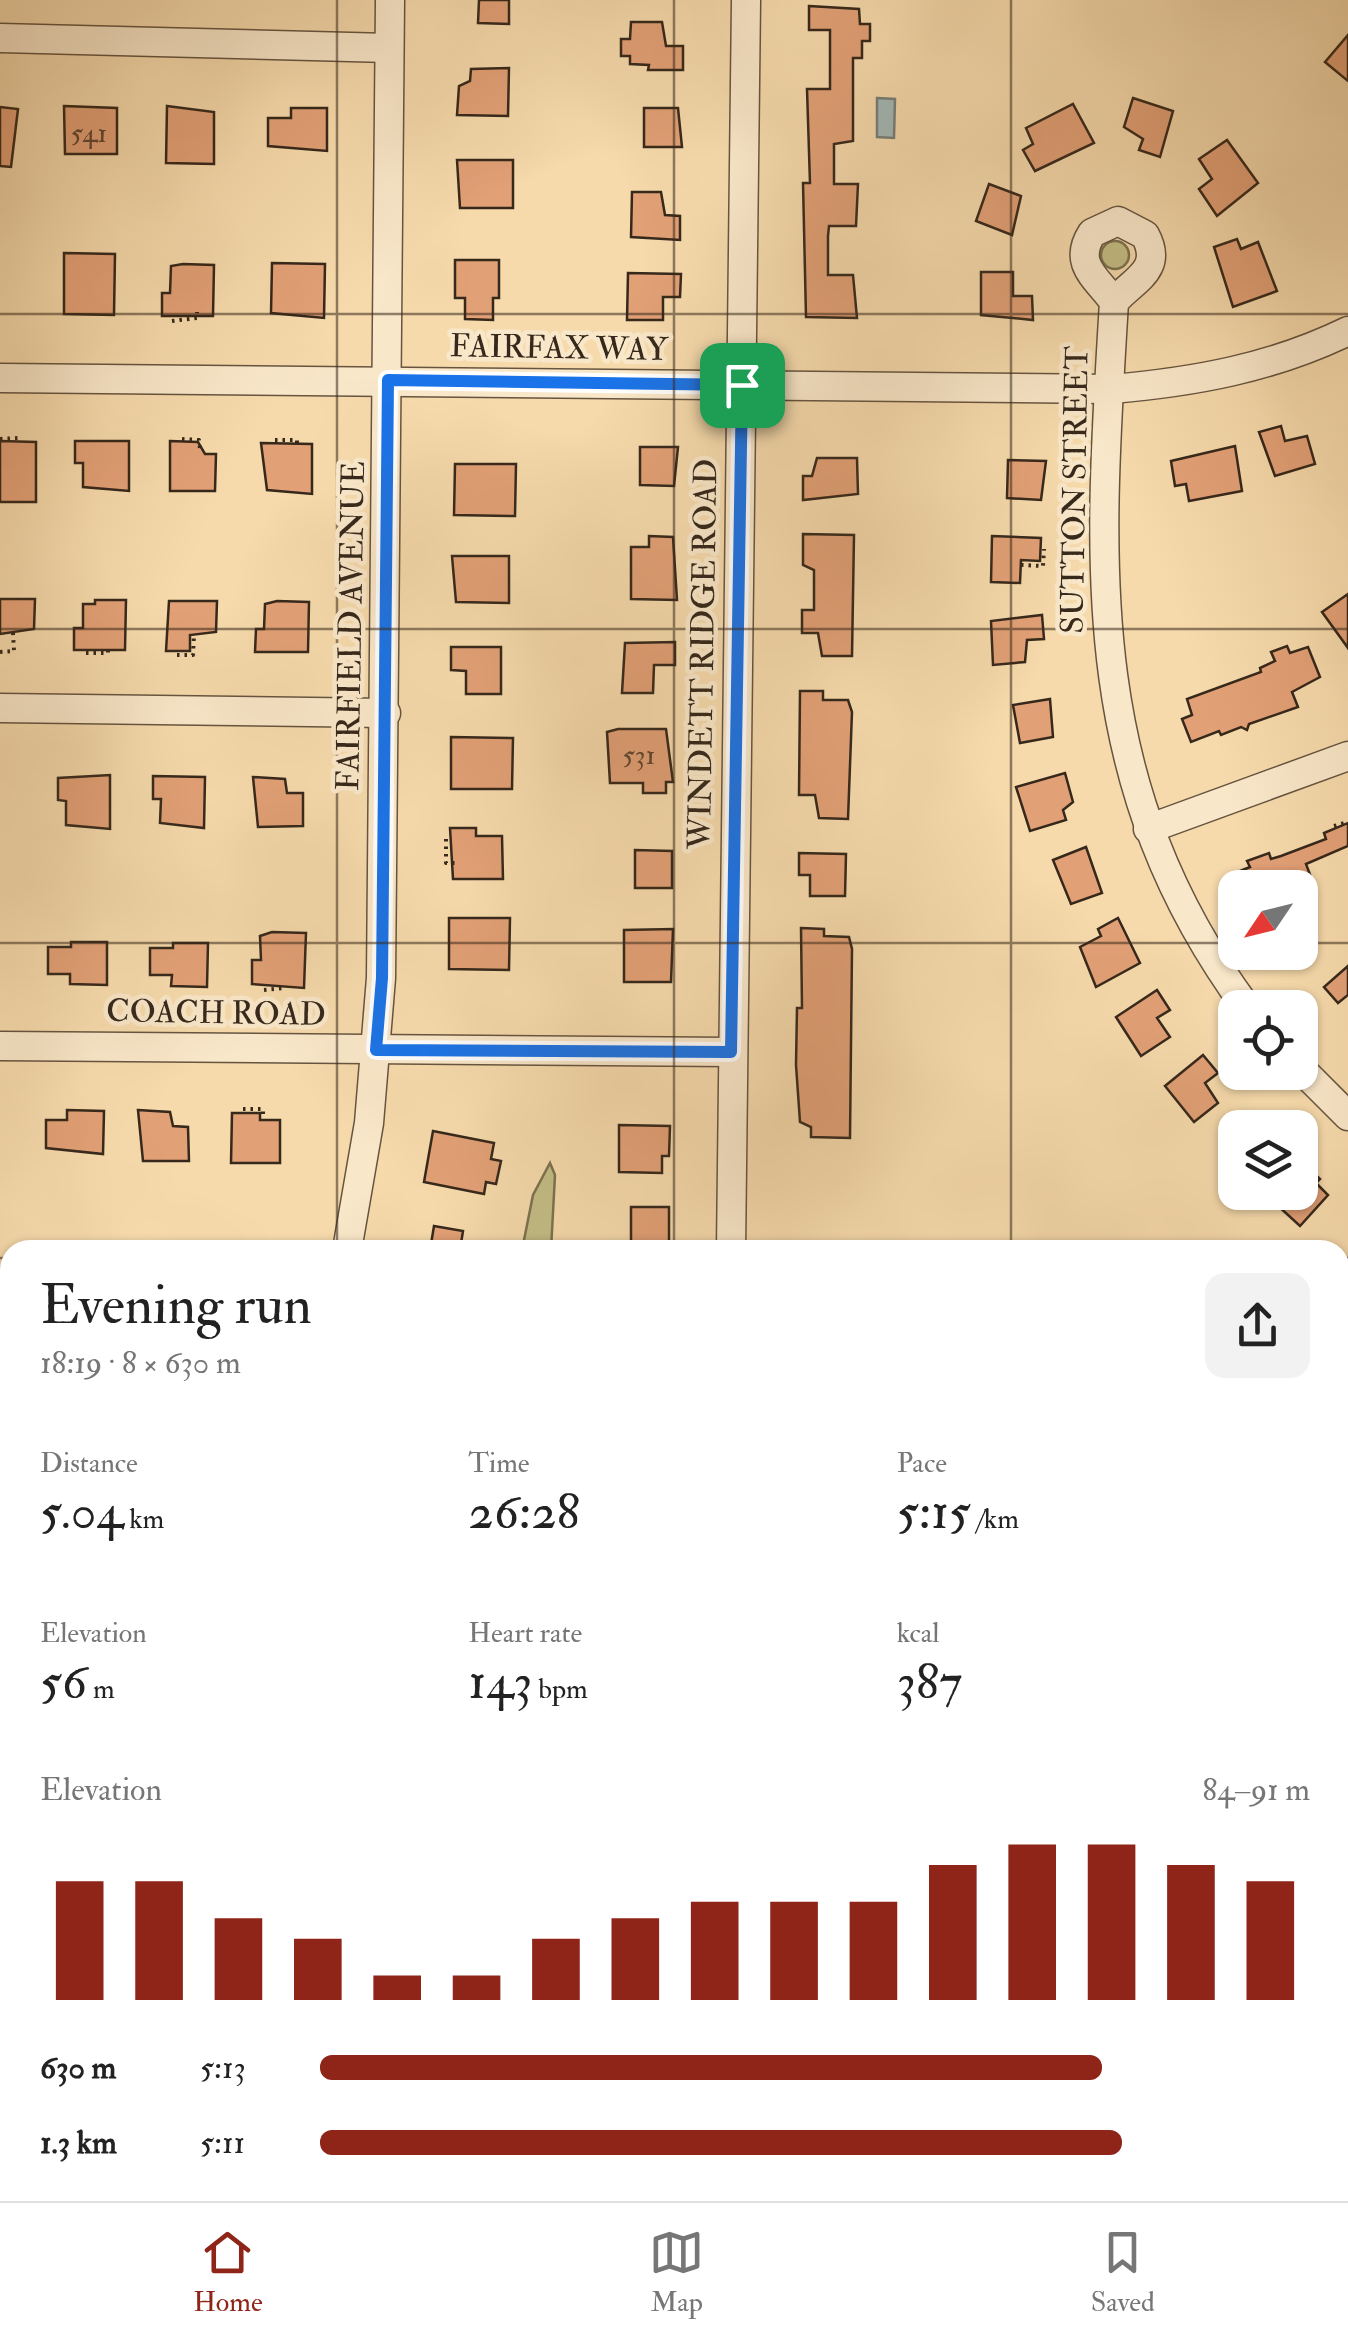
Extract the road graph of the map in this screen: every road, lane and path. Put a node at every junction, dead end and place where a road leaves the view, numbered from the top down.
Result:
1 (390, 0) edge
2 (746, 0) edge
3 (0, 38) edge
4 (389, 48) junction
5 (1114, 302) dead end
6 (197, 312) dead end
7 (172, 321) dead end
8 (1348, 331) edge
9 (0, 378) edge
10 (388, 380) junction
11 (742, 385) junction
12 (1111, 388) junction
13 (0, 439) edge
14 (182, 439) dead end
15 (274, 440) dead end
16 (19, 442) dead end
17 (297, 445) dead end
18 (200, 449) dead end
19 (1044, 550) dead end
20 (1021, 565) dead end
21 (13, 633) dead end
22 (194, 636) dead end
23 (108, 646) dead end
24 (0, 652) edge
25 (86, 652) dead end
26 (177, 655) dead end
27 (0, 708) edge
28 (386, 713) junction
29 (1348, 756) edge
30 (1348, 822) edge
31 (1334, 826) dead end
32 (1148, 829) junction
33 (446, 839) dead end
34 (456, 863) dead end
35 (285, 988) dead end
36 (264, 990) dead end
37 (1236, 990) edge
38 (0, 1046) edge
39 (376, 1050) junction
40 (731, 1052) junction
41 (1318, 1086) edge
42 (243, 1109) dead end
43 (1348, 1116) edge
44 (263, 1120) dead end
45 (348, 1240) edge
46 (732, 1240) edge

1 - 4 street, FAIRFIELD AVENUE
2 - 11 street, WINDETT RIDGE ROAD
3 - 4 street
4 - 10 street, FAIRFIELD AVENUE
5 - 12 street, SUTTON STREET
6 - 7 path
8 - 12 street, FAIRFAX WAY
9 - 10 street, FAIRFAX WAY
10 - 11 street, FAIRFAX WAY
10 - 28 street, FAIRFIELD AVENUE
11 - 12 street, FAIRFAX WAY
11 - 40 street, WINDETT RIDGE ROAD
12 - 32 street, SUTTON STREET
13 - 16 path
14 - 18 path
15 - 17 path
19 - 20 path
21 - 24 path
22 - 26 path
23 - 25 path
27 - 28 street
28 - 39 street, FAIRFIELD AVENUE
29 - 32 street
30 - 31 path
32 - 37 street, SUTTON STREET
33 - 34 path
35 - 36 path
38 - 39 street, COACH ROAD
39 - 40 street, COACH ROAD
39 - 45 street, FAIRFIELD AVENUE
40 - 46 street, WINDETT RIDGE ROAD
41 - 43 street
42 - 44 path

